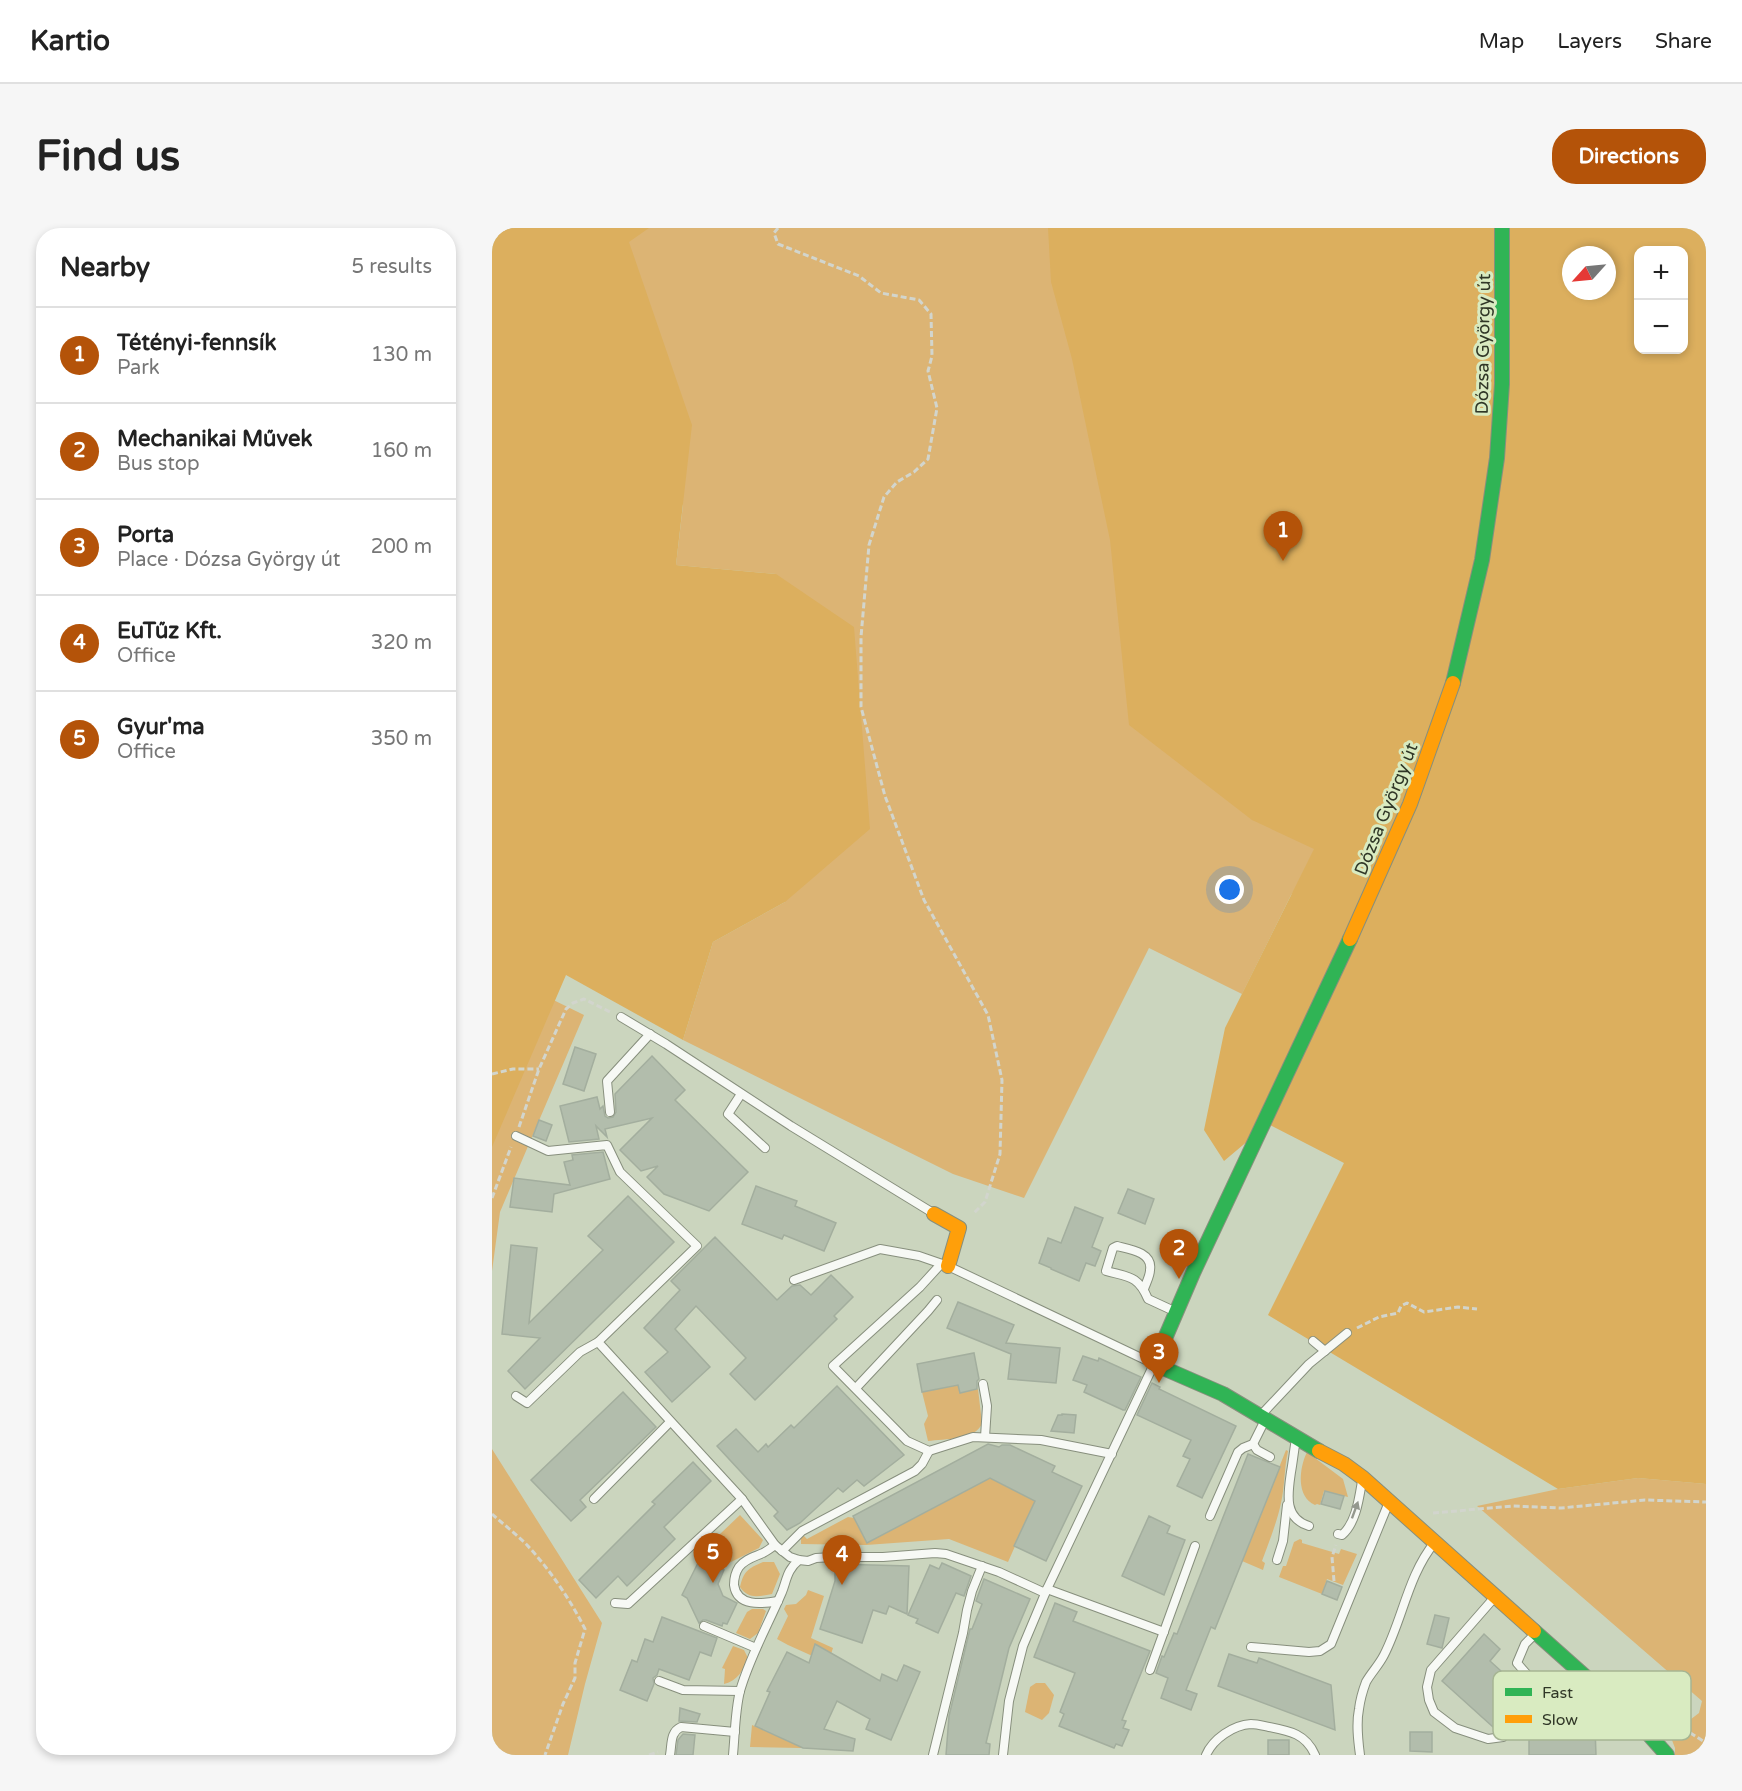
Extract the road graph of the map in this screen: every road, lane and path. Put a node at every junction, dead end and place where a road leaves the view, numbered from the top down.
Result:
1 (778, 228) edge
2 (1502, 228) edge
3 (621, 1017) joint
4 (650, 1034) junction
5 (539, 1069) junction
6 (492, 1074) edge
7 (741, 1094) junction
8 (610, 1112) dead end
9 (516, 1136) junction
10 (765, 1148) dead end
11 (492, 1198) edge
12 (933, 1214) joint
13 (959, 1228) junction
14 (944, 1265) junction
15 (794, 1280) dead end
16 (1144, 1288) junction
17 (937, 1300) dead end
18 (1477, 1309) dead end
19 (1177, 1312) junction
20 (1347, 1333) joint
21 (1313, 1341) dead end
22 (598, 1342) junction
23 (1325, 1351) junction
24 (1154, 1364) junction
25 (983, 1384) dead end
26 (856, 1388) junction
27 (516, 1396) dead end
28 (1263, 1419) junction
29 (670, 1422) junction
30 (985, 1437) junction
31 (1296, 1438) junction
32 (1253, 1443) junction
33 (929, 1450) junction
34 (1112, 1454) junction
35 (1270, 1457) dead end
36 (1363, 1478) junction
37 (1287, 1498) junction
38 (594, 1499) dead end
39 (742, 1499) junction
40 (1389, 1502) junction
41 (1706, 1502) edge
42 (492, 1514) edge
43 (1210, 1516) dead end
44 (1409, 1520) junction
45 (1309, 1526) dead end
46 (1338, 1534) joint
47 (1435, 1542) junction
48 (1195, 1546) dead end
49 (778, 1548) junction
50 (799, 1560) junction
51 (1277, 1560) dead end
52 (981, 1566) junction
53 (1334, 1581) dead end
54 (1046, 1591) junction
55 (1496, 1595) junction
56 (778, 1601) junction
57 (615, 1603) dead end
58 (704, 1626) dead end
59 (1164, 1632) junction
60 (1537, 1632) junction
61 (1251, 1647) dead end
62 (756, 1648) junction
63 (1150, 1670) dead end
64 (1524, 1671) edge
65 (1580, 1671) edge
66 (659, 1681) dead end
67 (740, 1691) junction
68 (735, 1732) junction
69 (1691, 1733) edge
70 (1493, 1738) edge
71 (1654, 1740) edge
72 (1706, 1743) edge
73 (1209, 1753) edge
74 (544, 1755) edge
75 (670, 1755) edge
76 (733, 1755) edge
77 (933, 1755) edge
78 (1003, 1755) edge
79 (1315, 1755) edge
80 (1360, 1755) edge
81 (1667, 1755) edge

1 - 13 path
2 - 19 street, Dózsa György út
3 - 4 lane
3 - 5 path
4 - 7 lane
4 - 8 lane
5 - 6 path
5 - 9 path
7 - 10 lane
7 - 12 lane
9 - 11 path
9 - 22 lane
12 - 13 street
13 - 14 street
14 - 15 lane
14 - 24 lane
14 - 26 lane
16 - 16 lane
16 - 19 lane
17 - 26 lane
18 - 20 path
19 - 24 street, Dózsa György út
20 - 23 lane
21 - 23 lane
22 - 27 lane
22 - 29 lane
23 - 28 lane
24 - 28 street
24 - 34 lane
25 - 30 lane
26 - 33 lane
28 - 31 street
28 - 32 lane
29 - 38 lane
29 - 39 lane
30 - 33 lane
30 - 34 lane
31 - 36 street
31 - 37 lane
32 - 35 lane
32 - 43 lane
33 - 49 lane
34 - 54 lane
36 - 40 street
46 -> 36 lane
37 - 45 lane
37 - 51 lane
39 - 49 lane
39 - 57 lane
40 - 44 street
40 - 61 lane
41 - 44 path
42 - 74 path
44 - 47 street
46 - 53 path
47 - 55 street
47 - 80 lane
48 - 59 lane
49 - 50 lane
49 - 56 lane
50 - 52 lane
50 - 56 lane
52 - 54 lane
52 - 77 lane
54 - 59 lane
54 - 78 lane
55 - 60 street
55 - 70 lane
56 - 62 lane
58 - 62 lane
59 - 63 lane
60 - 64 lane
60 - 65 street
62 - 67 lane
66 - 67 lane
67 - 68 lane
68 - 75 lane
68 - 76 lane
69 - 72 path
71 - 81 street
73 - 79 lane

